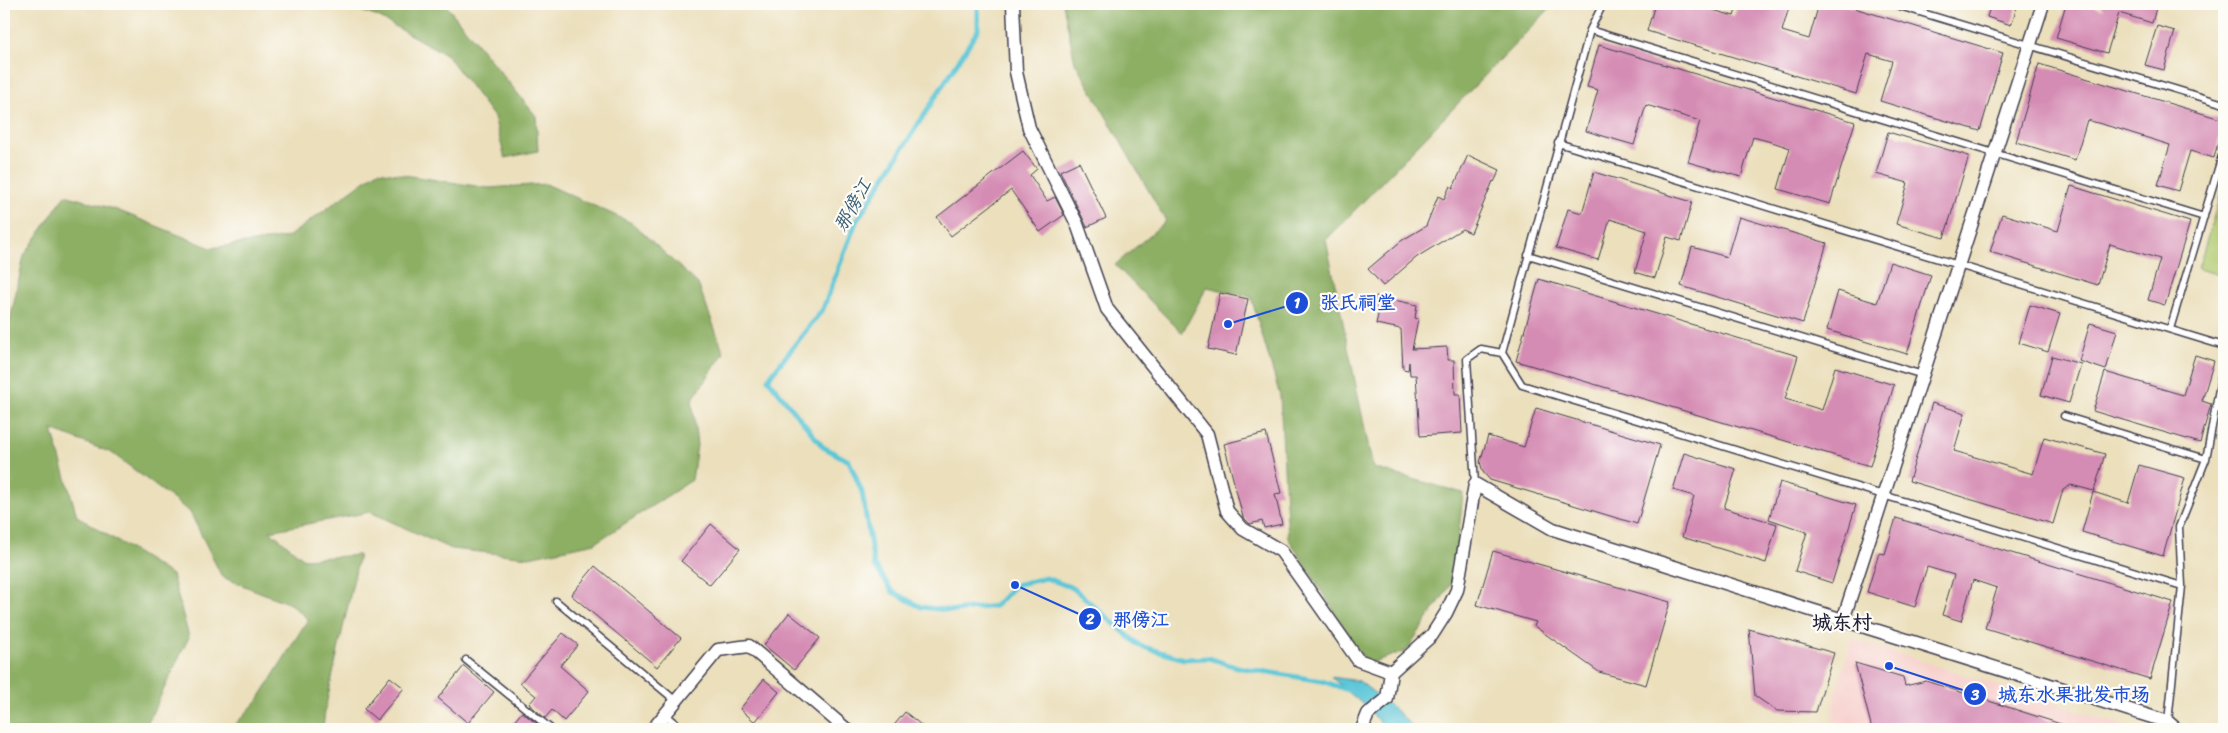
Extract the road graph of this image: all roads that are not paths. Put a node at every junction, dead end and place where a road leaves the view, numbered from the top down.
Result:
1 (1013, 4) edge
2 (1603, 4) edge
3 (1893, 4) edge
4 (2043, 4) edge
5 (1590, 30) junction
6 (2030, 45) junction
7 (2224, 104) edge
8 (1558, 143) junction
9 (2224, 149) edge
10 (1995, 153) junction
11 (2204, 217) junction
12 (1528, 255) junction
13 (1958, 265) junction
14 (2170, 329) junction
15 (2224, 346) edge
16 (1502, 353) junction
17 (2224, 362) edge
18 (1923, 375) junction
19 (2064, 416) dead end
20 (2206, 458) junction
21 (1475, 484) junction
22 (1884, 495) junction
23 (2182, 586) junction
24 (556, 601) dead end
25 (1843, 620) junction
26 (466, 660) dead end
27 (1391, 672) junction
28 (676, 702) junction
29 (665, 714) junction
30 (2172, 726) edge
31 (551, 729) edge
32 (653, 729) edge
33 (682, 729) edge
34 (846, 729) edge
35 (1362, 729) edge

1 - 27 street
2 - 5 lane
3 - 6 lane
4 - 6 street
5 - 8 lane
5 - 10 lane
6 - 7 lane
6 - 10 street
8 - 12 lane
8 - 13 lane
9 - 11 lane
10 - 11 lane
10 - 13 street
11 - 14 lane
12 - 16 lane
12 - 18 lane
13 - 14 lane
13 - 18 street
14 - 15 lane
16 - 21 lane
16 - 22 lane
17 - 20 lane
18 - 22 street
19 - 20 lane
20 - 23 lane
21 - 25 street
21 - 27 street
22 - 23 lane
22 - 25 street
23 - 30 lane
24 - 28 lane
25 - 30 street
26 - 31 lane
27 - 35 street
28 - 29 street
28 - 34 street
29 - 32 street
29 - 33 lane

